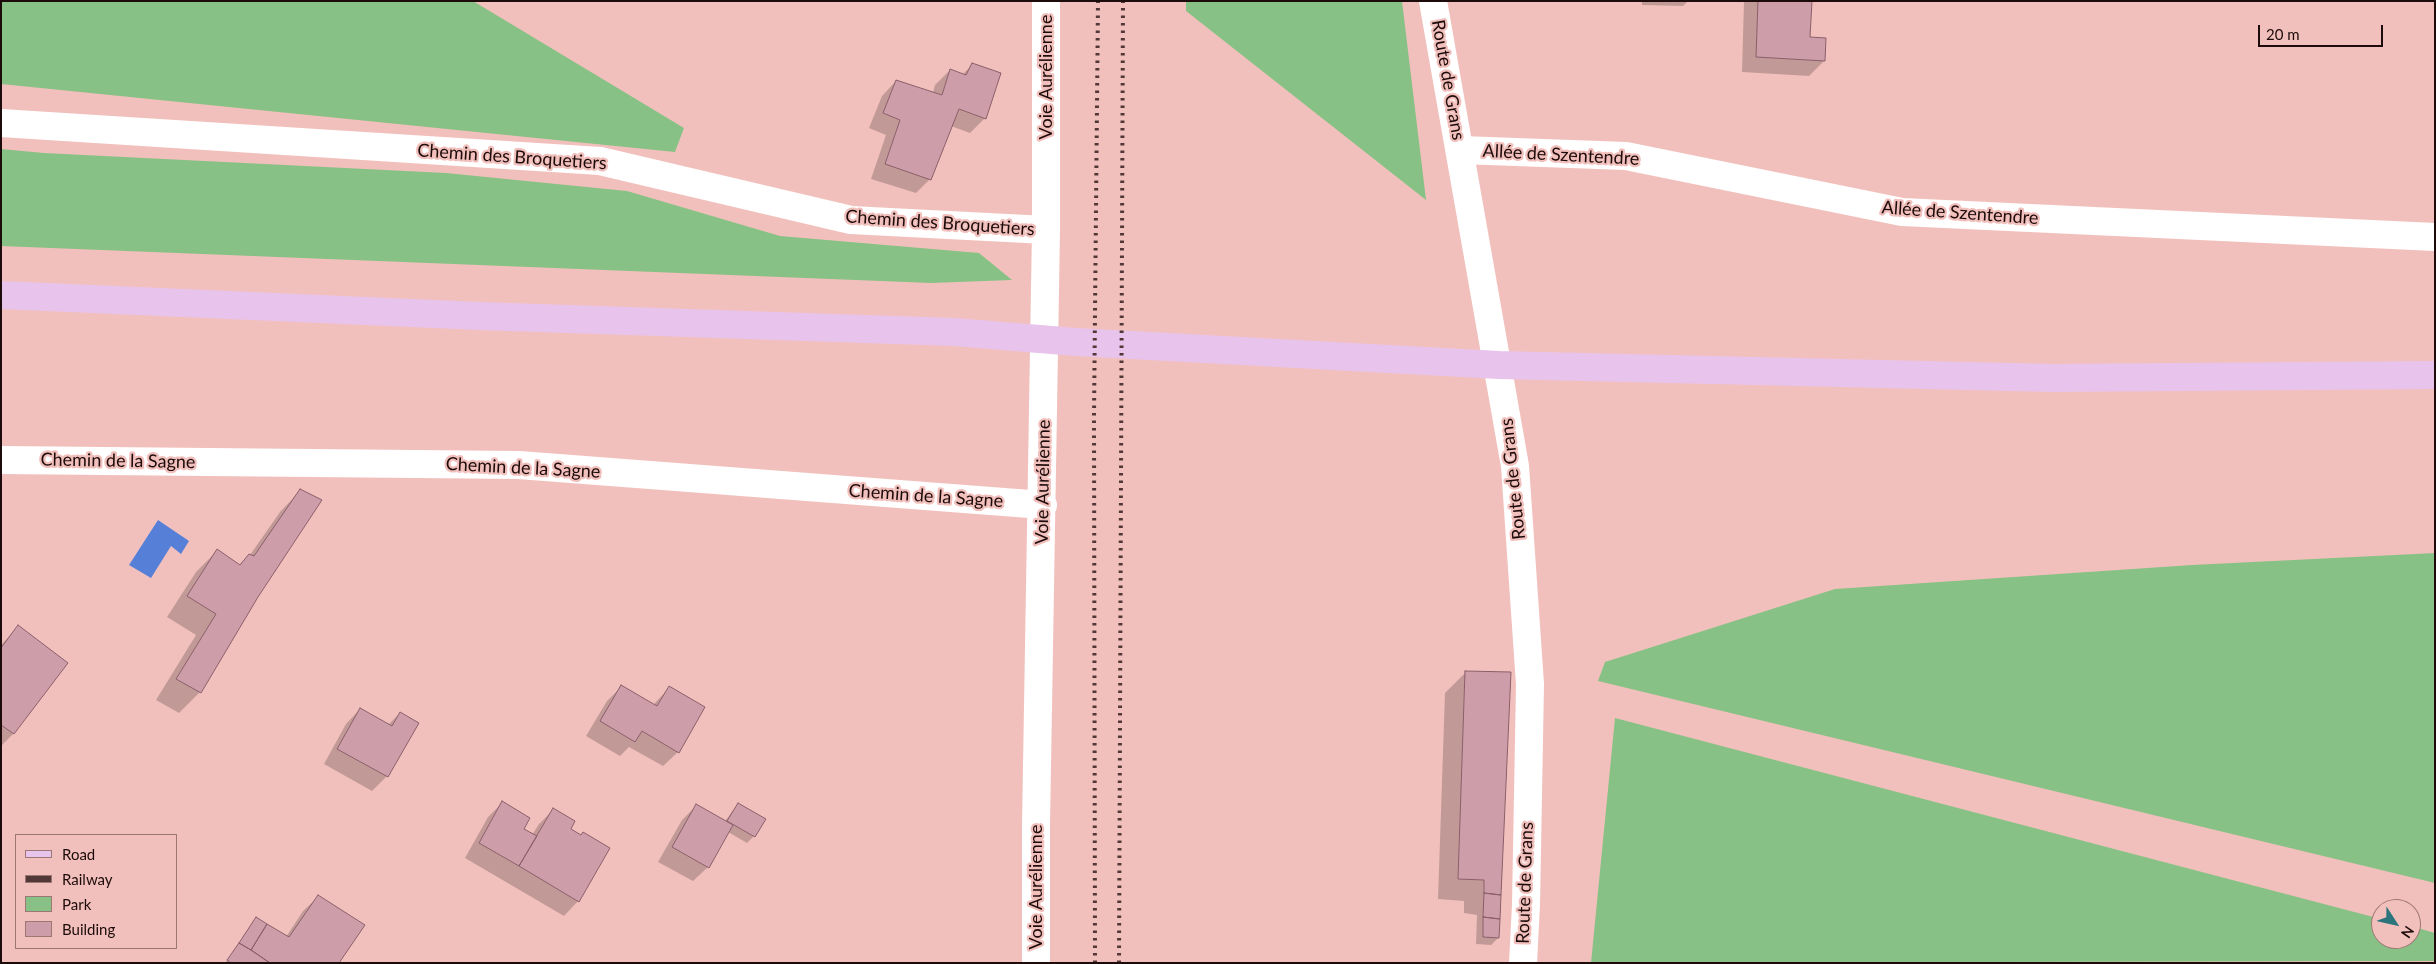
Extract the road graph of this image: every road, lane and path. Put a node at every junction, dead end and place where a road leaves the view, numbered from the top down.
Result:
1 (1046, 1) edge
2 (1433, 1) edge
3 (1, 123) edge
4 (1461, 150) junction
5 (1046, 230) junction
6 (2435, 237) edge
7 (1, 295) edge
8 (2435, 375) edge
9 (1, 460) edge
10 (1042, 505) junction
11 (1036, 963) edge
12 (1523, 963) edge

1 - 5 street, Voie Aurélienne
2 - 4 street, Route de Grans
3 - 5 street, Chemin des Broquetiers
4 - 6 street, Allée de Szentendre
4 - 12 street, Route de Grans
5 - 10 street, Voie Aurélienne
7 - 8 main road
9 - 10 street, Chemin de la Sagne
10 - 11 street, Voie Aurélienne

